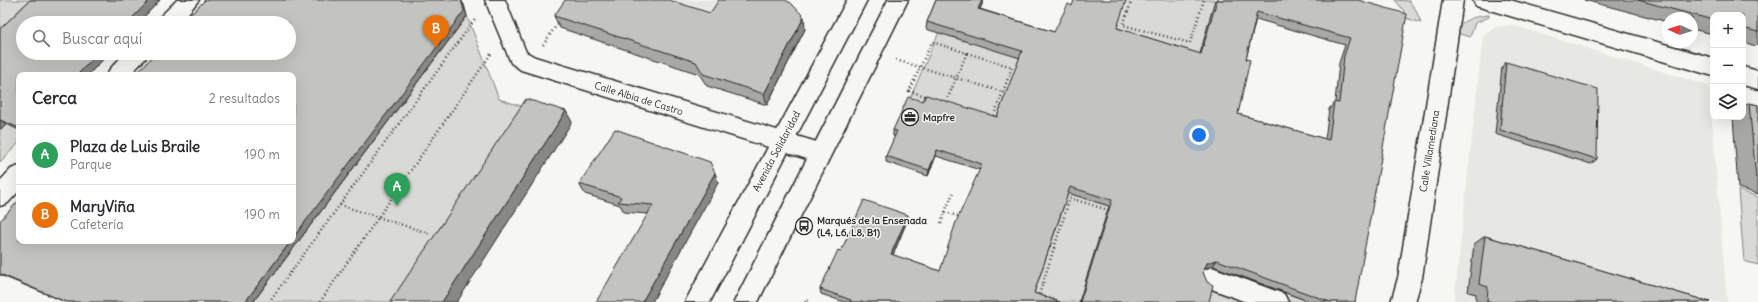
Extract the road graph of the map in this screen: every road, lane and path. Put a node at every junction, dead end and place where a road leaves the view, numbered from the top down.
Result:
1 (189, 0) edge
2 (495, 0) edge
3 (856, 0) edge
4 (898, 0) edge
5 (1132, 0) edge
6 (1204, 0) edge
7 (1453, 0) edge
8 (1483, 0) edge
9 (564, 13) edge
10 (174, 16) edge
11 (478, 16) dead end
12 (542, 46) dead end
13 (967, 53) junction
14 (492, 54) dead end
15 (131, 60) edge
16 (896, 60) dead end
17 (1710, 66) edge
18 (921, 67) junction
19 (120, 72) edge
20 (956, 78) junction
21 (1003, 92) junction
22 (931, 98) edge
23 (938, 100) edge
24 (946, 102) junction
25 (952, 104) edge
26 (986, 115) edge
27 (781, 142) junction
28 (820, 153) junction
29 (16, 179) edge
30 (953, 193) dead end
31 (0, 196) edge
32 (340, 205) junction
33 (1108, 210) edge
34 (945, 212) junction
35 (379, 217) junction
36 (963, 218) edge
37 (941, 223) dead end
38 (431, 234) dead end
39 (1050, 246) edge
40 (1054, 248) junction
41 (1212, 278) dead end
42 (269, 302) edge
43 (320, 302) edge
44 (697, 302) edge
45 (746, 302) edge
46 (805, 302) edge
47 (811, 302) edge
48 (1060, 302) edge
49 (1276, 302) edge
50 (1403, 302) edge

1 - 10 street
2 - 27 street, Calle Albia de Castro
3 - 27 street, Avenida Solidaridad
4 - 28 street
5 - 6 path
7 - 50 street, Calle Villamediana
8 - 17 street
9 - 12 path
11 - 32 path
13 - 18 path
13 - 20 path
13 - 21 path
14 - 35 path
15 - 19 street
16 - 18 path
18 - 20 path
18 - 22 path
20 - 21 path
20 - 24 path
21 - 26 path
23 - 24 path
24 - 25 path
27 - 28 street, Calle Albia de Castro
27 - 44 street, Avenida Solidaridad
28 - 45 street
29 - 31 street
30 - 34 path
32 - 35 path
32 - 42 path
33 - 40 path
34 - 36 path
34 - 37 path
35 - 38 path
35 - 43 path
39 - 40 path
40 - 48 path
41 - 49 street
46 - 47 path

